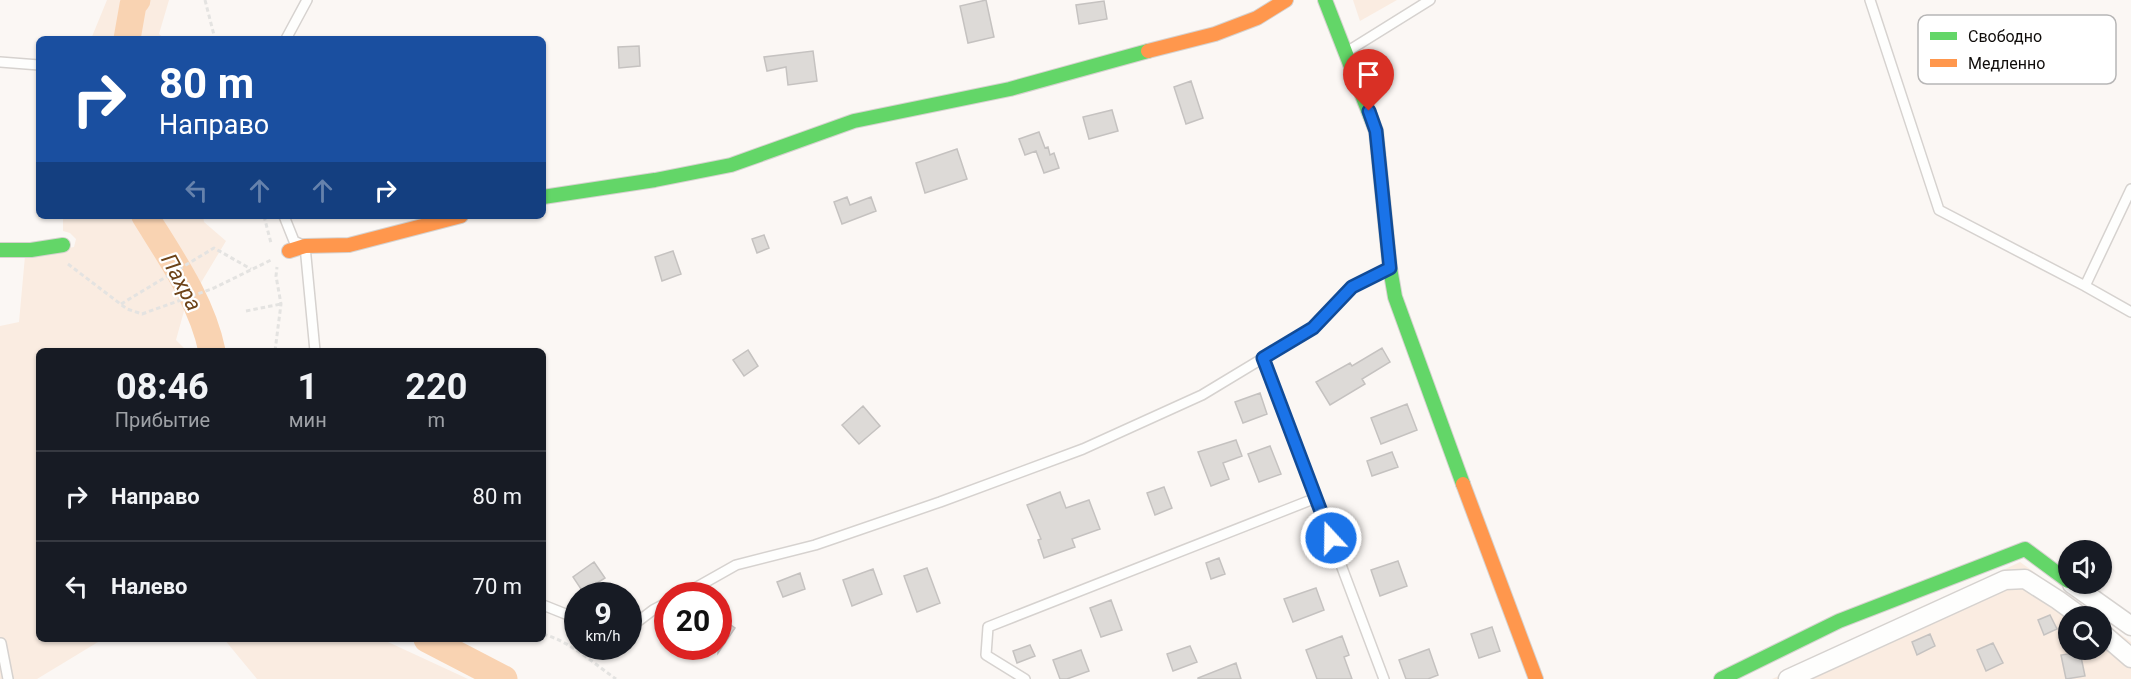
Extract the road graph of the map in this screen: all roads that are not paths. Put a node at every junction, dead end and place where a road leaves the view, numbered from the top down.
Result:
1 (307, 0) edge
2 (1286, 0) edge
3 (1325, 0) edge
4 (1430, 0) edge
5 (1870, 0) edge
6 (288, 36) edge
7 (1346, 52) junction
8 (0, 62) edge
9 (36, 65) edge
10 (2131, 189) edge
11 (546, 197) edge
12 (285, 219) edge
13 (449, 219) edge
14 (63, 245) dead end
15 (305, 246) junction
16 (0, 250) edge
17 (283, 254) road end
18 (1390, 268) junction
19 (2085, 286) junction
20 (2131, 312) edge
21 (315, 348) edge
22 (1263, 358) junction
23 (1316, 498) junction
24 (2058, 574) edge
25 (706, 582) edge
26 (2086, 594) edge
27 (546, 606) edge
28 (2065, 606) edge
29 (564, 613) edge
30 (2131, 626) edge
31 (2112, 642) edge
32 (1, 643) edge
33 (2131, 658) edge
34 (8, 679) edge
35 (1025, 679) edge
36 (1384, 679) edge
37 (1536, 679) edge
38 (1721, 679) edge
39 (1788, 679) edge

1 - 6 lane
2 - 11 street
3 - 7 street
4 - 7 lane
5 - 19 lane
7 - 18 street
8 - 9 lane
10 - 19 lane
12 - 15 lane
13 - 15 street
14 - 16 street
15 - 17 street
15 - 21 lane
18 - 22 lane
18 - 37 street
19 - 20 lane
22 - 23 lane
22 - 25 lane
23 - 35 lane
23 - 36 lane
24 - 38 street
26 - 30 street
27 - 29 lane
28 - 39 street
31 - 33 street
32 - 34 lane

